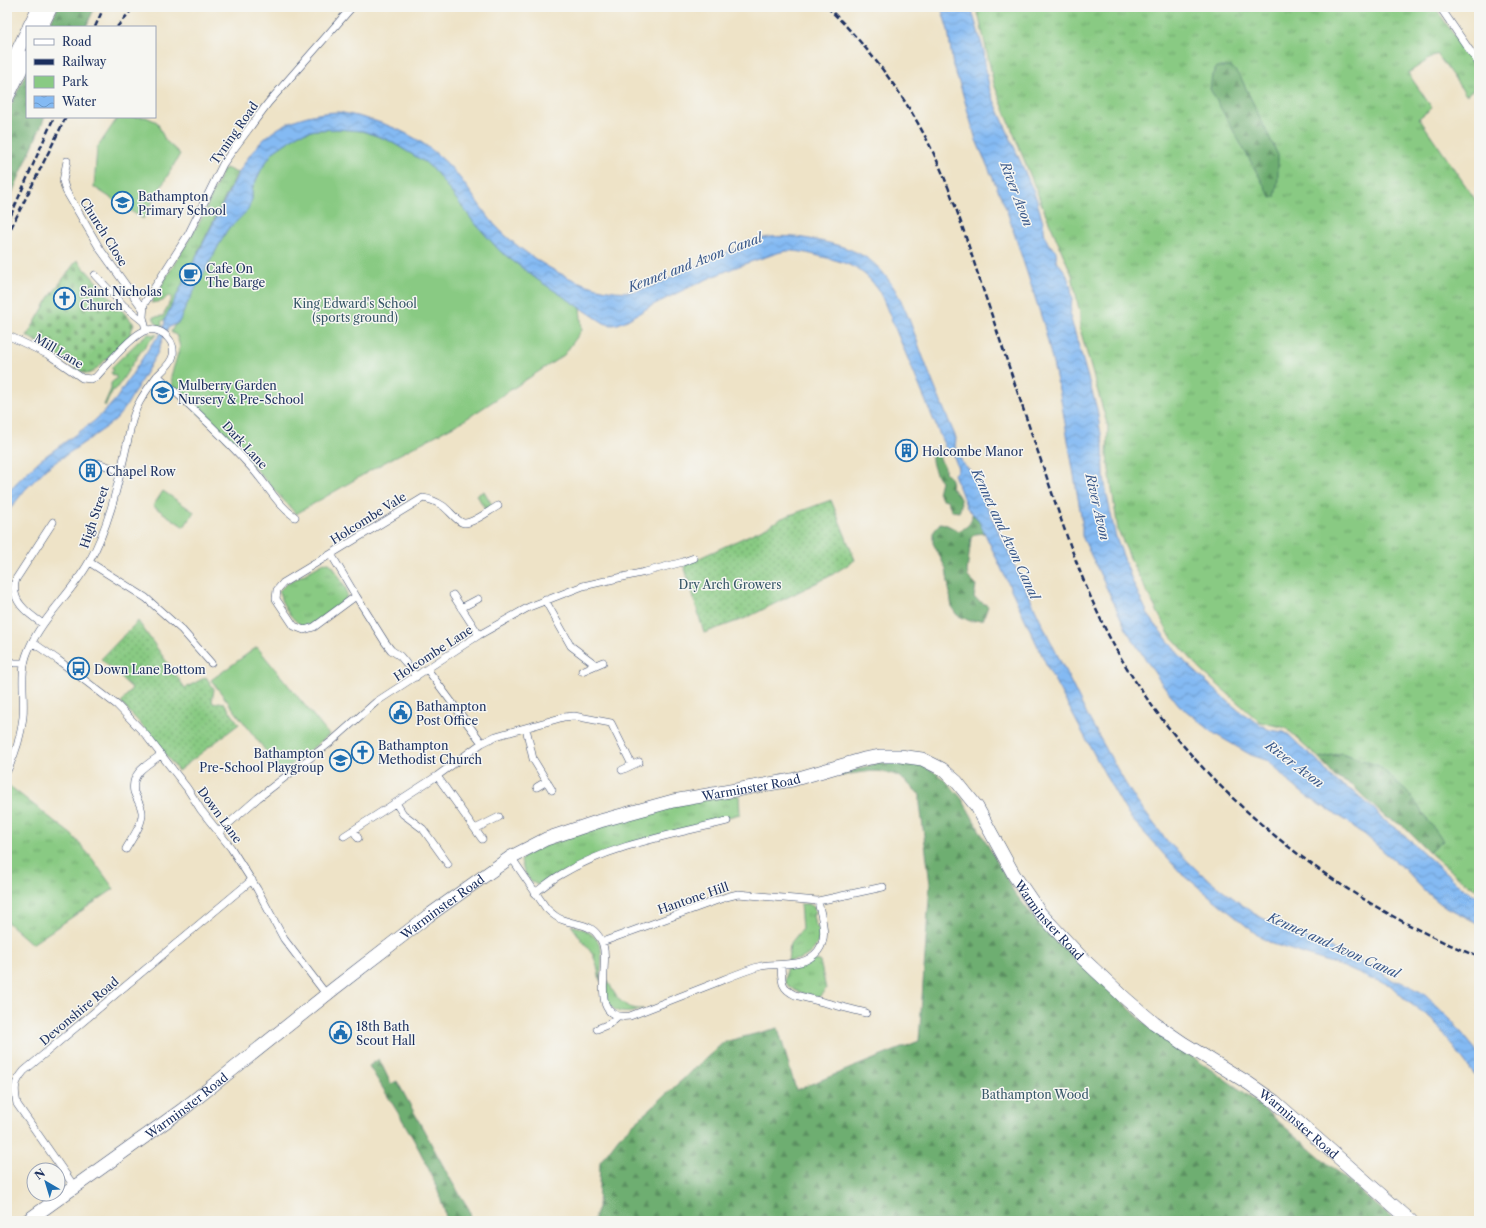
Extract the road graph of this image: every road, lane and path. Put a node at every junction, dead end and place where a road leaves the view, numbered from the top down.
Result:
1 (39, 7) edge
2 (51, 7) edge
3 (352, 7) edge
4 (1440, 7) edge
5 (30, 26) edge
6 (42, 26) edge
7 (26, 33) edge
8 (26, 59) edge
9 (1479, 64) edge
10 (7, 73) edge
11 (7, 98) edge
12 (68, 161) dead end
13 (95, 275) dead end
14 (142, 309) junction
15 (144, 322) junction
16 (150, 330) junction
17 (7, 335) edge
18 (158, 376) junction
19 (98, 463) dead end
20 (121, 471) junction
21 (498, 506) dead end
22 (295, 517) dead end
23 (53, 522) dead end
24 (331, 554) junction
25 (694, 558) dead end
26 (89, 562) junction
27 (356, 596) junction
28 (453, 596) dead end
29 (478, 599) dead end
30 (545, 600) junction
31 (461, 608) junction
32 (43, 624) junction
33 (479, 635) junction
34 (32, 642) junction
35 (7, 659) edge
36 (603, 662) dead end
37 (23, 663) junction
38 (210, 663) dead end
39 (596, 665) junction
40 (427, 669) junction
41 (582, 671) dead end
42 (416, 677) junction
43 (526, 728) junction
44 (482, 742) junction
45 (161, 755) junction
46 (639, 762) dead end
47 (632, 765) junction
48 (622, 770) dead end
49 (7, 772) edge
50 (437, 776) junction
51 (547, 781) junction
52 (537, 787) dead end
53 (552, 790) dead end
54 (396, 803) junction
55 (499, 817) dead end
56 (727, 821) dead end
57 (353, 830) junction
58 (475, 830) junction
59 (219, 832) junction
60 (344, 836) dead end
61 (358, 838) dead end
62 (482, 839) dead end
63 (126, 848) dead end
64 (511, 857) junction
65 (448, 864) dead end
66 (252, 880) junction
67 (883, 886) dead end
68 (535, 893) junction
69 (818, 901) junction
70 (602, 942) junction
71 (781, 965) junction
72 (326, 994) junction
73 (866, 1013) dead end
74 (618, 1016) junction
75 (597, 1029) dead end
76 (74, 1186) junction
77 (26, 1221) edge
78 (1411, 1221) edge

1 - 5 highway
2 - 6 highway
3 - 14 street, Tyning Road
4 - 9 street
7 - 10 highway
8 - 11 highway
12 - 14 street, Church Close
13 - 15 street
14 - 15 street
15 - 16 street
16 - 17 street, Mill Lane
16 - 18 street, High Street
18 - 20 street, High Street
18 - 22 street, Dark Lane
19 - 20 street
20 - 26 street, High Street
21 - 24 street, Holcombe Vale
23 - 32 street
24 - 27 street, Holcombe Vale
24 - 27 street, Holcombe Vale
25 - 30 street, Holcombe Lane
26 - 32 street, High Street
26 - 38 street
27 - 42 street, Holcombe Vale
28 - 31 street
29 - 31 street
30 - 33 street, Holcombe Lane
30 - 39 street
31 - 33 street
32 - 34 street, High Street
33 - 40 street, Holcombe Lane
34 - 37 street, High Street
34 - 45 street, Down Lane
35 - 37 street
36 - 39 street
37 - 49 street
39 - 41 street
40 - 42 street, Holcombe Lane
40 - 44 street
42 - 59 street, Holcombe Lane
43 - 44 street
43 - 47 street
43 - 51 street
44 - 50 street
45 - 59 street, Down Lane
45 - 63 street
46 - 47 street
47 - 48 street
50 - 54 street
50 - 58 street
51 - 52 street
51 - 53 street
54 - 57 street
54 - 65 street
55 - 58 street
56 - 68 street
57 - 60 street
57 - 61 street
58 - 62 street
59 - 66 street, Down Lane
64 - 68 street
64 - 72 highway, Warminster Road
64 - 78 highway, Warminster Road
66 - 72 street, Down Lane
66 - 76 street, Devonshire Road
67 - 69 street, Hantone Hill
68 - 70 street
69 - 70 street, Hantone Hill
69 - 71 street
70 - 74 street
71 - 73 street
71 - 74 street
72 - 76 highway, Warminster Road
74 - 75 street
76 - 77 highway, Warminster Road

